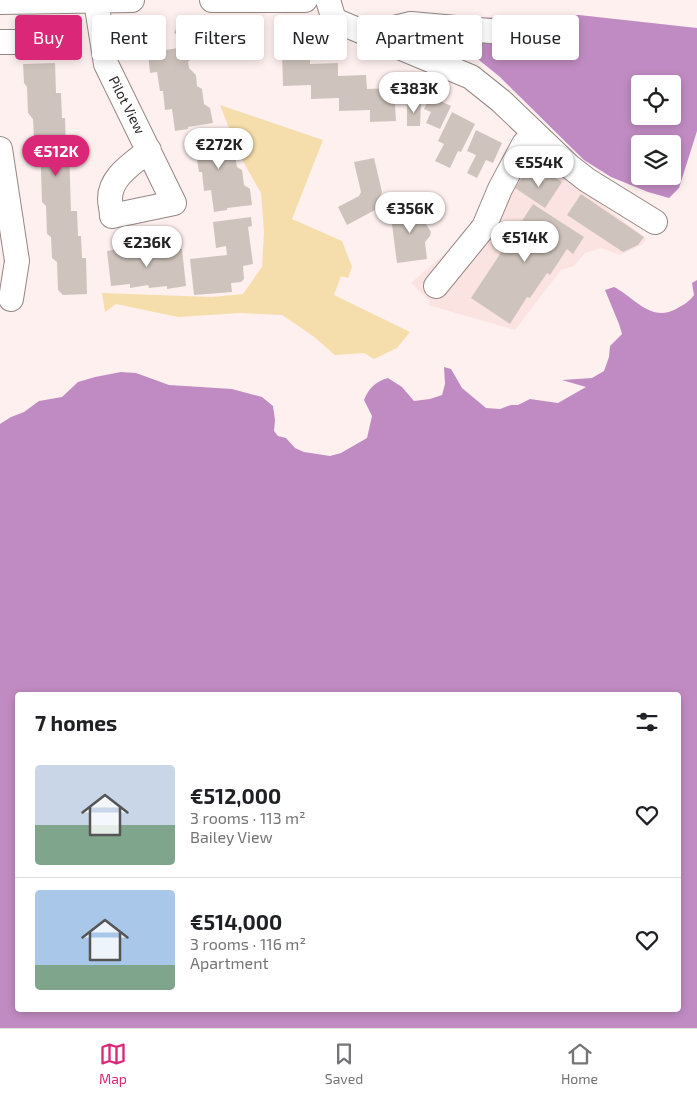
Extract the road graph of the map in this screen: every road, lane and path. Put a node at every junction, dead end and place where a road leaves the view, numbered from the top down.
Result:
1 (132, 0) edge
2 (212, 0) edge
3 (240, 0) edge
4 (305, 0) edge
5 (328, 0) edge
6 (96, 1) edge
7 (0, 2) edge
8 (357, 29) edge
9 (0, 42) edge
10 (15, 42) edge
11 (429, 60) edge
12 (534, 134) junction
13 (0, 149) edge
14 (149, 150) dead end
15 (656, 222) dead end
16 (436, 286) dead end
17 (11, 298) dead end

1 - 6 street
2 - 3 street
3 - 4 street
5 - 8 street
6 - 7 street
6 - 14 street, Pilot View
9 - 10 street
11 - 12 street
12 - 15 street
12 - 16 street
13 - 17 street

